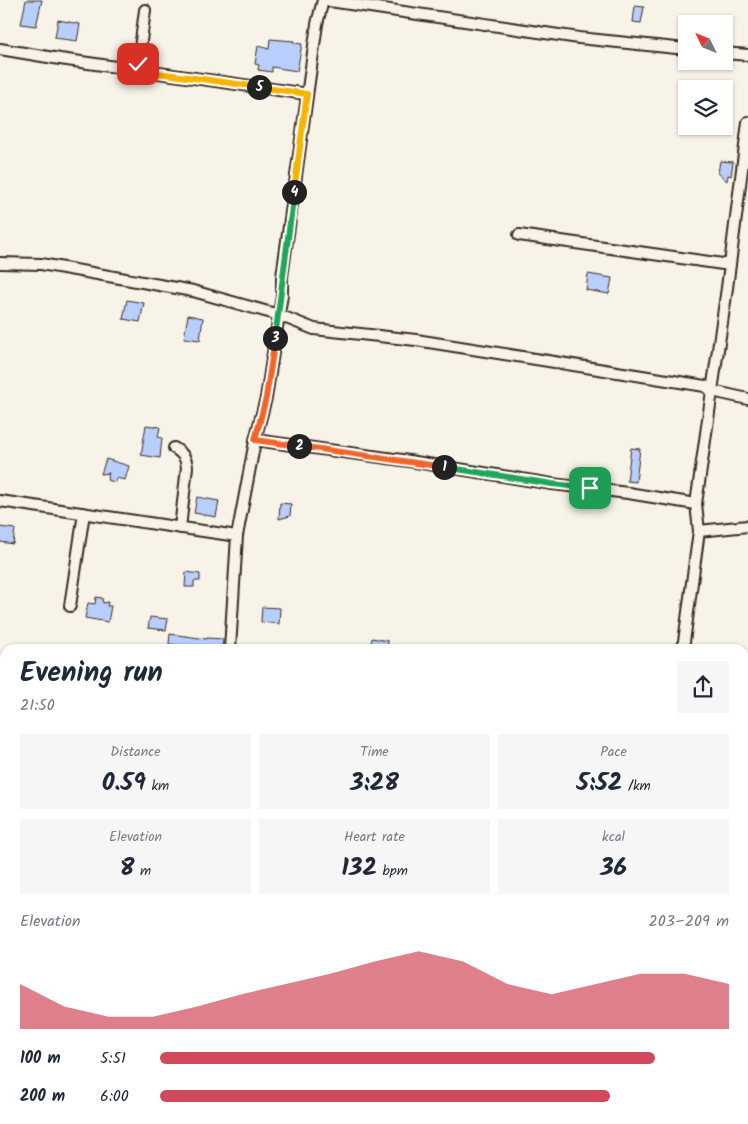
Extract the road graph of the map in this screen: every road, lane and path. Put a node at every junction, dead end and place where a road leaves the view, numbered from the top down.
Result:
1 (145, 10) dead end
2 (678, 48) edge
3 (0, 49) edge
4 (733, 54) edge
5 (748, 55) edge
6 (144, 71) junction
7 (307, 94) junction
8 (748, 122) edge
9 (519, 235) dead end
10 (0, 263) edge
11 (730, 265) junction
12 (279, 314) junction
13 (712, 391) junction
14 (748, 399) edge
15 (255, 440) junction
16 (174, 448) dead end
17 (0, 502) edge
18 (696, 504) junction
19 (84, 513) junction
20 (748, 526) edge
21 (180, 528) junction
22 (699, 531) junction
23 (238, 536) junction
24 (70, 606) dead end
25 (230, 644) edge
26 (684, 644) edge

1 - 6 street
2 - 7 street
3 - 6 street
4 - 5 street
6 - 7 street
7 - 12 street
8 - 11 street
9 - 11 street
10 - 12 street
11 - 13 street
12 - 13 street
12 - 15 street
13 - 14 street
13 - 18 street
15 - 18 street
15 - 23 street
16 - 21 street
17 - 19 street
18 - 22 street
19 - 21 street
19 - 24 street
20 - 22 street
21 - 23 street
22 - 26 street
23 - 25 street

